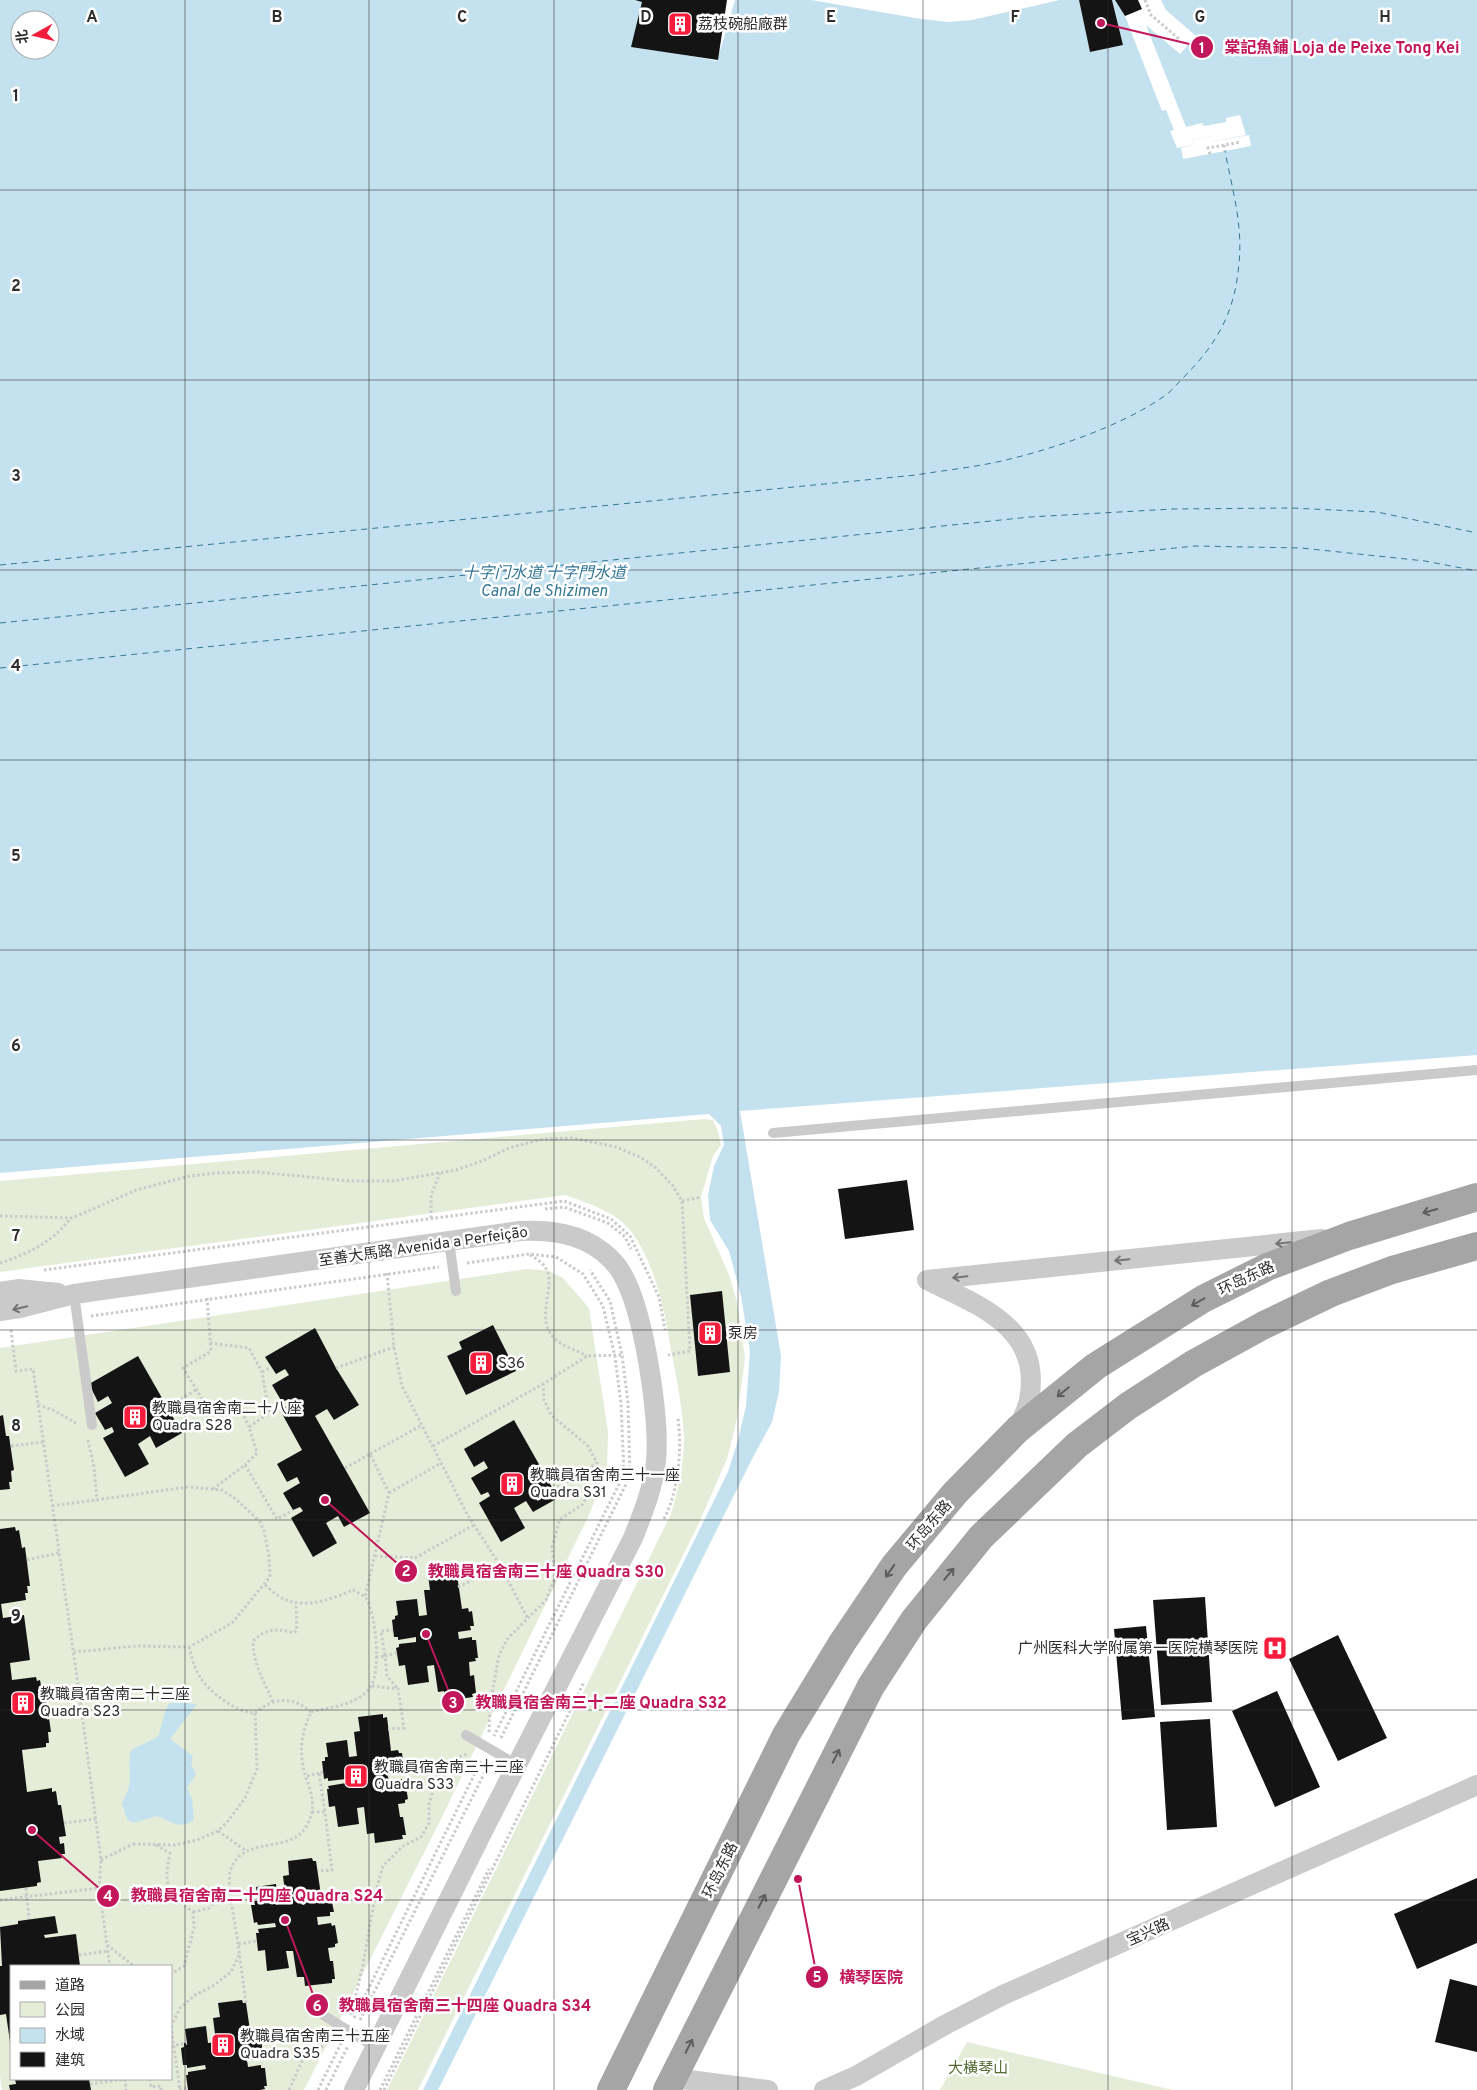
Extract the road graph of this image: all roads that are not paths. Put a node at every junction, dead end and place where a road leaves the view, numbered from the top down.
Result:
1 (1477, 1070) edge
2 (773, 1133) dead end
3 (1477, 1197) edge
4 (1349, 1236) junction
5 (441, 1242) junction
6 (1477, 1246) edge
7 (456, 1291) dead end
8 (0, 1292) edge
9 (74, 1294) junction
10 (4, 1311) edge
11 (92, 1425) dead end
12 (1018, 1429) junction
13 (466, 1735) dead end
14 (516, 1765) junction
15 (1477, 1784) edge
16 (323, 2015) dead end
17 (375, 2047) junction
18 (670, 2084) edge
19 (354, 2090) edge
20 (611, 2090) edge
21 (768, 2090) edge
22 (824, 2090) edge

1 - 2 lane
3 -> 4 main road, 环岛东路
4 -> 12 main road, 环岛东路
4 -> 12 street
5 - 7 lane
5 - 9 street, 至善大馬路 Avenida a Perfeição
5 - 14 street, 至善大馬路 Avenida a Perfeição
18 -> 6 main road
8 - 9 street, 至善大馬路 Avenida a Perfeição
9 -> 10 street, 至善大馬路 Avenida a Perfeição
9 - 11 lane
12 -> 20 main road, 环岛东路
13 - 14 lane
14 - 17 street, 至善大馬路 Avenida a Perfeição
15 - 22 street, 宝兴路
16 - 17 lane
17 - 19 street, 至善大馬路 Avenida a Perfeição
18 - 21 street

